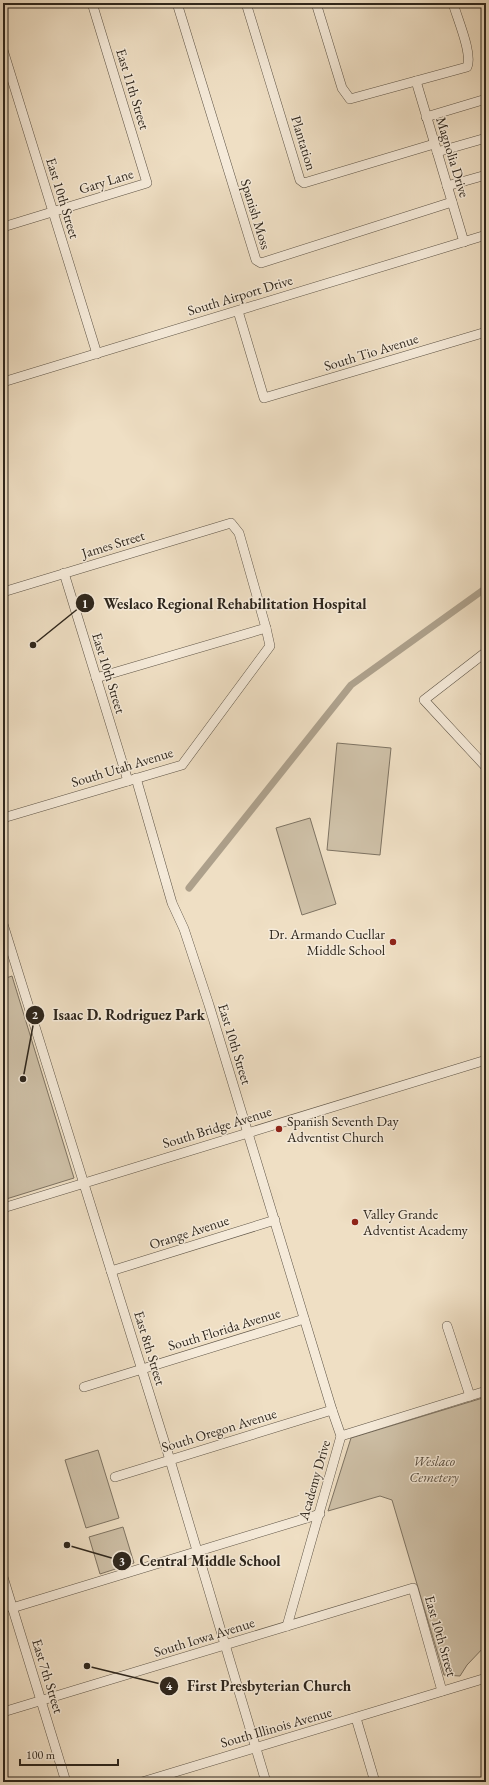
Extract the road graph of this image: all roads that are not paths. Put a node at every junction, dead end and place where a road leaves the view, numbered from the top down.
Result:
1 (92, 3) edge
2 (177, 3) edge
3 (246, 3) edge
4 (316, 3) edge
5 (453, 3) edge
6 (3, 52) edge
7 (416, 81) junction
8 (486, 100) edge
9 (426, 117) junction
10 (486, 138) edge
11 (436, 148) junction
12 (486, 175) edge
13 (147, 183) joint
14 (447, 186) junction
15 (452, 202) junction
16 (52, 212) junction
17 (3, 227) edge
18 (486, 235) edge
19 (464, 242) junction
20 (238, 311) junction
21 (486, 332) edge
22 (97, 354) junction
23 (3, 382) edge
24 (64, 573) junction
25 (3, 592) edge
26 (266, 628) junction
27 (486, 652) edge
28 (96, 678) junction
29 (486, 767) edge
30 (132, 780) junction
31 (3, 818) edge
32 (3, 924) edge
33 (486, 1060) edge
34 (248, 1132) junction
35 (84, 1184) junction
36 (3, 1208) edge
37 (275, 1220) junction
38 (111, 1272) junction
39 (304, 1319) junction
40 (447, 1326) dead end
41 (142, 1370) junction
42 (84, 1387) dead end
43 (486, 1391) edge
44 (470, 1396) junction
45 (332, 1410) junction
46 (341, 1436) junction
47 (170, 1460) junction
48 (115, 1477) dead end
49 (320, 1514) junction
50 (196, 1552) junction
51 (3, 1577) edge
52 (413, 1588) joint
53 (12, 1608) junction
54 (287, 1626) junction
55 (224, 1645) junction
56 (486, 1678) edge
57 (442, 1691) junction
58 (41, 1701) junction
59 (3, 1712) edge
60 (356, 1718) junction
61 (255, 1747) junction
62 (66, 1782) edge
63 (142, 1782) edge
64 (266, 1782) edge
65 (375, 1782) edge

1 - 13 street, East 11th Street
2 - 15 street, Spanish Moss
3 - 11 street, Plantation
4 - 7 street
5 - 7 street
6 - 16 street, East 10th Street
7 - 9 street, Magnolia Drive
8 - 9 street
9 - 11 street, Magnolia Drive
10 - 11 street
11 - 14 street, Magnolia Drive
12 - 14 street
13 - 16 street, Gary Lane
14 - 15 street, Magnolia Drive
15 - 19 street, Magnolia Drive
16 - 17 street, Gary Lane
16 - 22 street, East 10th Street
18 - 19 street, South Airport Drive
19 - 20 street, South Airport Drive
20 - 21 street, South Tio Avenue
20 - 22 street, South Airport Drive
22 - 23 street, South Airport Drive
24 - 25 street, James Street
24 - 26 street, James Street
24 - 28 street, East 10th Street
26 - 28 street
26 - 30 street, South Utah Avenue
27 - 29 street
28 - 30 street, East 10th Street
30 - 31 street, South Utah Avenue
30 - 34 street, East 10th Street
32 - 35 street, East 8th Street
33 - 34 street, South Bridge Avenue
34 - 35 street, South Bridge Avenue
34 - 37 street, East 10th Street
35 - 36 street, South Bridge Avenue
35 - 38 street, East 8th Street
37 - 38 street, Orange Avenue
37 - 39 street, East 10th Street
38 - 41 street, East 8th Street
39 - 41 street, South Florida Avenue
39 - 45 street, Academy Drive
40 - 44 street
41 - 42 street, South Florida Avenue
41 - 47 street, East 8th Street
43 - 44 street
44 - 46 street
45 - 46 street, Academy Drive
45 - 47 street, South Oregon Avenue
46 - 49 street, Academy Drive
47 - 48 street, South Oregon Avenue
47 - 50 street, East 8th Street
49 - 50 street
49 - 54 street, Academy Drive
50 - 53 street
50 - 55 street, East 8th Street
51 - 53 street, East 7th Street
52 - 54 street, South Iowa Avenue
52 - 57 street, East 10th Street
53 - 58 street, East 7th Street
54 - 55 street, South Iowa Avenue
55 - 58 street, South Iowa Avenue
55 - 61 street, East 8th Street
56 - 57 street, South Illinois Avenue
57 - 60 street, South Illinois Avenue
58 - 59 street, South Iowa Avenue
58 - 62 street, East 7th Street
60 - 61 street, South Illinois Avenue
60 - 65 street
61 - 63 street, South Illinois Avenue
61 - 64 street, East 8th Street

